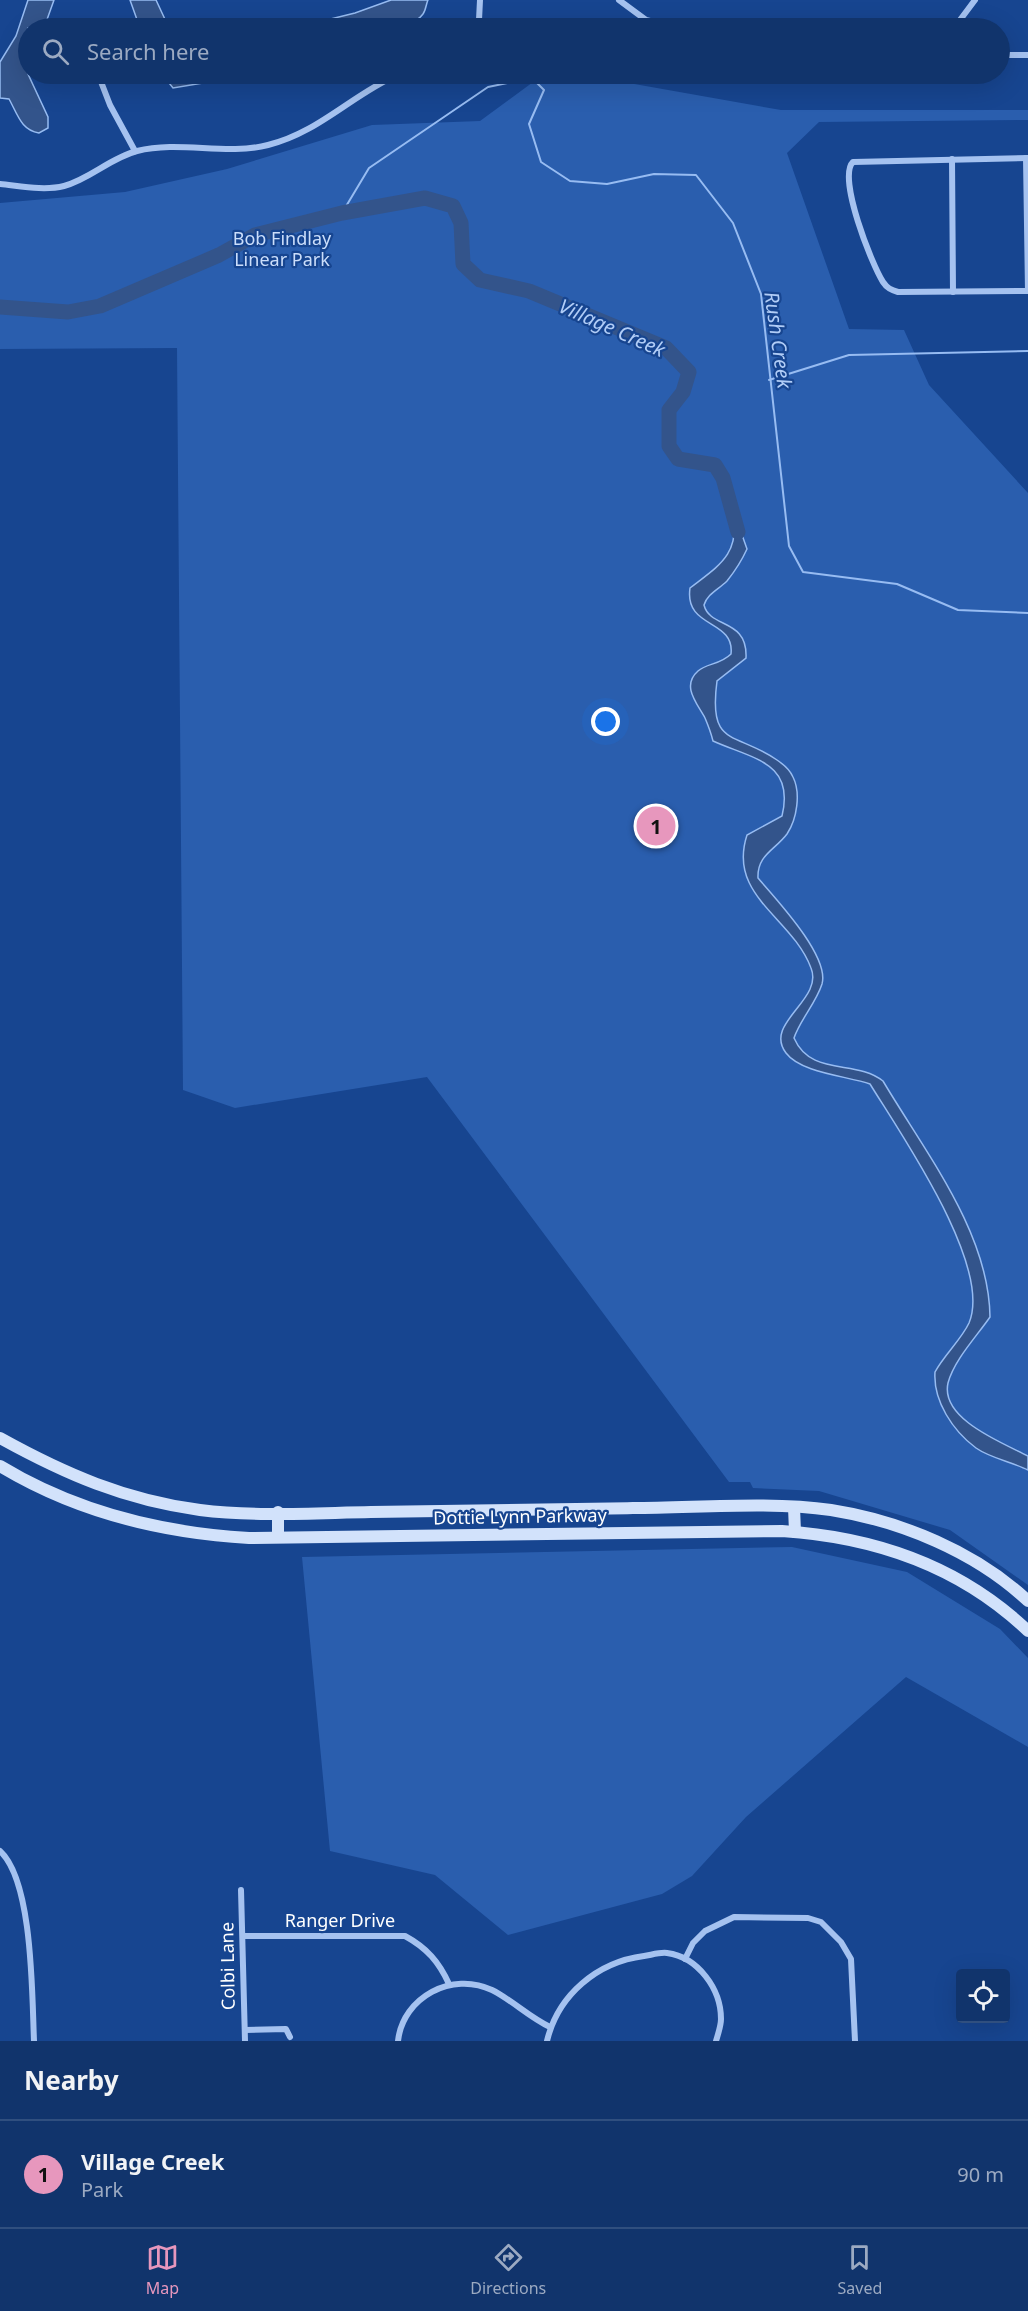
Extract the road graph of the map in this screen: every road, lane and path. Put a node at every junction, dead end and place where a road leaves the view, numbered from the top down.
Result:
1 (480, 0) edge
2 (619, 0) edge
3 (975, 0) edge
4 (479, 18) edge
5 (643, 18) edge
6 (962, 18) edge
7 (1010, 55) edge
8 (1028, 55) edge
9 (102, 84) edge
10 (376, 84) edge
11 (135, 151) junction
12 (1027, 158) edge
13 (952, 159) junction
14 (0, 184) edge
15 (1028, 291) edge
16 (953, 292) junction
17 (0, 1438) edge
18 (0, 1466) edge
19 (794, 1507) junction
20 (278, 1512) junction
21 (795, 1532) junction
22 (278, 1537) junction
23 (1028, 1601) edge
24 (1028, 1631) edge
25 (0, 1851) edge
26 (241, 1890) dead end
27 (243, 1936) junction
28 (685, 1959) junction
29 (449, 1984) junction
30 (550, 2027) junction
31 (245, 2030) junction
32 (290, 2037) dead end
33 (34, 2041) edge
34 (246, 2041) edge
35 (398, 2041) edge
36 (547, 2041) edge
37 (716, 2041) edge
38 (855, 2041) edge

1 - 4 street
2 - 5 street
3 - 6 street
7 - 8 street
9 - 11 street
10 - 11 street
11 - 14 street
12 - 13 street
12 - 15 street
13 - 16 street
13 - 16 street
15 - 16 street
17 - 20 main road, Dottie Lynn Parkway
18 - 22 main road, Dottie Lynn Parkway
19 - 20 main road, Dottie Lynn Parkway
19 - 21 main road
19 - 23 main road, Dottie Lynn Parkway
20 - 22 main road
21 - 22 main road, Dottie Lynn Parkway
21 - 24 main road, Dottie Lynn Parkway
25 - 33 street
26 - 27 street, Colbi Lane
27 - 29 street, Ranger Drive
27 - 31 street, Colbi Lane
28 - 30 street
28 - 37 street
28 - 38 street
29 - 30 street
29 - 35 street
30 - 36 street
31 - 32 street
31 - 34 street, Colbi Lane

